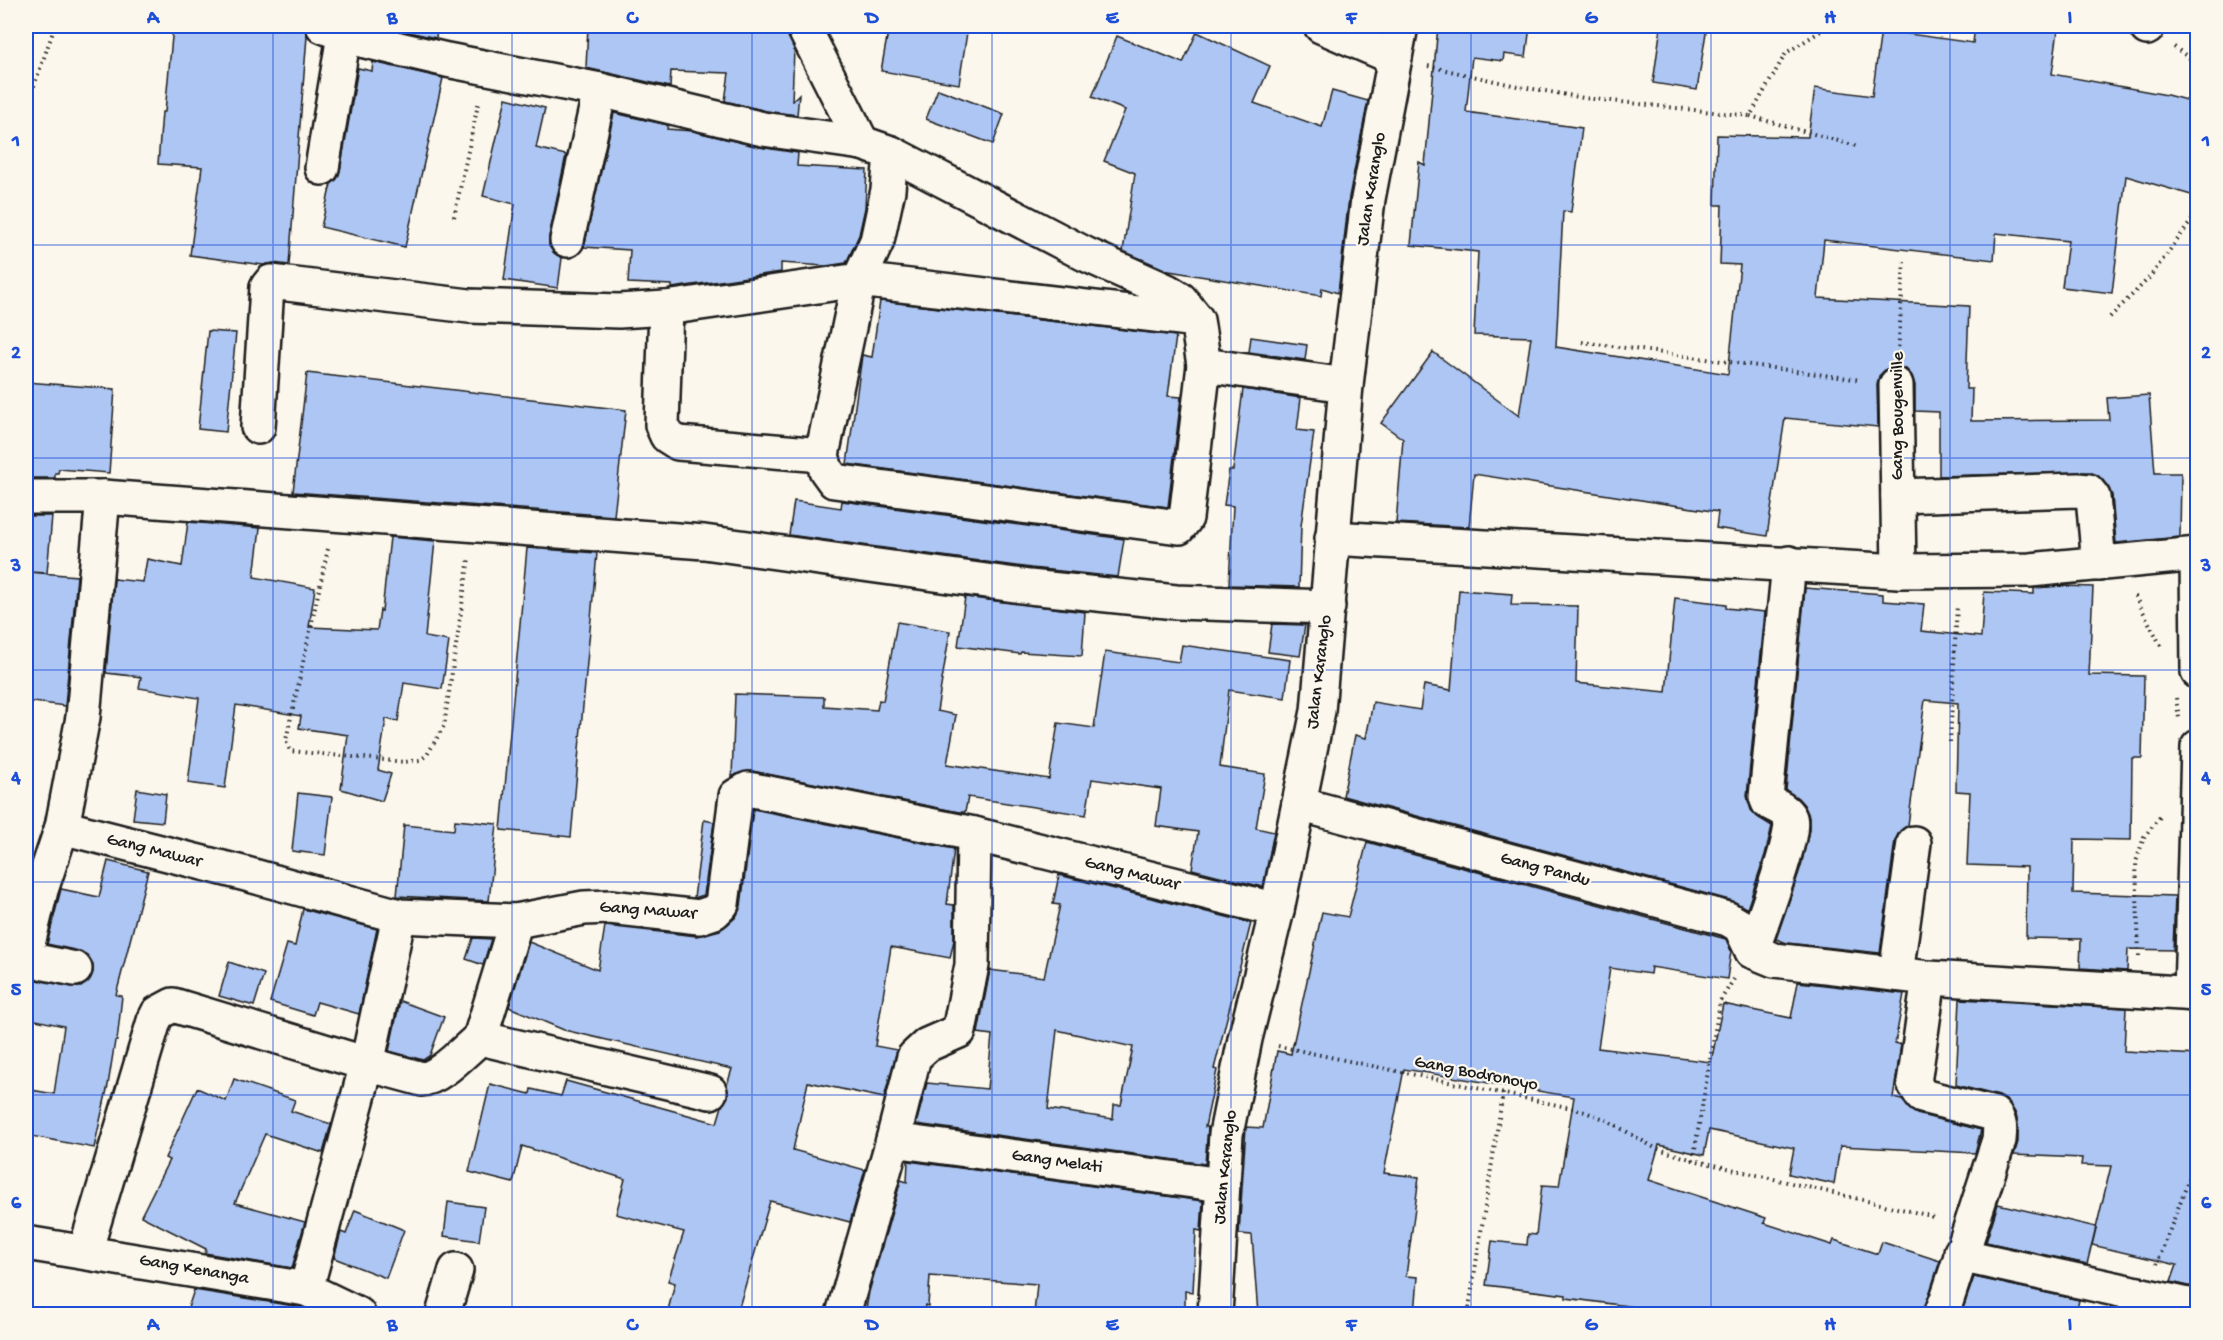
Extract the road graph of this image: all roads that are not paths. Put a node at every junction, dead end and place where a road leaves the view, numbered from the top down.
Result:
1 (803, 26) edge
2 (1321, 26) edge
3 (1401, 26) edge
4 (343, 31) edge
5 (1395, 58) junction
6 (600, 90) junction
7 (877, 148) junction
8 (322, 168) dead end
9 (567, 240) dead end
10 (859, 280) junction
11 (666, 308) junction
12 (1197, 320) junction
13 (1204, 365) junction
14 (1346, 385) junction
15 (1896, 385) road end
16 (258, 427) dead end
17 (822, 455) junction
18 (1898, 496) junction
19 (26, 497) edge
20 (103, 497) junction
21 (1332, 538) junction
22 (2197, 554) edge
23 (2108, 562) junction
24 (1788, 563) junction
25 (1899, 571) junction
26 (1328, 607) junction
27 (2198, 672) edge
28 (2198, 747) edge
29 (1299, 804) junction
30 (62, 828) junction
31 (974, 834) junction
32 (1914, 843) dead end
33 (34, 888) edge
34 (1277, 910) junction
35 (399, 916) junction
36 (516, 921) junction
37 (26, 952) edge
38 (1763, 955) junction
39 (26, 959) edge
40 (75, 969) dead end
41 (1896, 974) junction
42 (1929, 978) junction
43 (2194, 994) edge
44 (480, 1038) junction
45 (367, 1064) junction
46 (710, 1092) dead end
47 (893, 1140) junction
48 (1222, 1185) junction
49 (26, 1243) edge
50 (1961, 1251) junction
51 (85, 1252) junction
52 (456, 1270) dead end
53 (318, 1301) edge
54 (2198, 1307) edge
55 (358, 1314) edge
56 (443, 1314) edge
57 (843, 1314) edge
58 (1215, 1314) edge
59 (1941, 1314) edge

1 - 7 street
2 - 5 street
3 - 5 street, Jalan Karanglo
4 - 6 street
4 - 8 street
5 - 14 street, Jalan Karanglo
6 - 7 street
6 - 9 street
7 - 10 street
7 - 12 street
10 - 11 street
10 - 12 street
10 - 17 street
11 - 16 street
11 - 17 street
12 - 13 street
13 - 14 street
13 - 17 street
14 - 21 street, Jalan Karanglo
15 - 18 street, Gang Bougenville
18 - 23 street
18 - 25 street, Gang Bougenville
19 - 20 street
20 - 26 street
20 - 30 street
21 - 24 street
21 - 26 street, Jalan Karanglo
22 - 23 street
22 - 27 street
23 - 25 street
24 - 25 street
24 - 38 street
26 - 29 street, Jalan Karanglo
28 - 43 street
29 - 34 street, Jalan Karanglo
29 - 38 street, Gang Pandu
30 - 33 street
30 - 35 street, Gang Mawar
31 - 34 street, Gang Mawar
31 - 36 street, Gang Mawar
31 - 47 street
32 - 41 street
33 - 37 street
34 - 48 street, Jalan Karanglo
35 - 36 street, Gang Mawar
35 - 45 street
36 - 44 street
38 - 41 street
39 - 40 street
41 - 42 street
42 - 43 street
42 - 50 street
44 - 45 street
44 - 46 street
45 - 51 street
45 - 53 street
47 - 48 street, Gang Melati
47 - 57 street
48 - 58 street, Jalan Karanglo
49 - 51 street, Gang Kenanga
50 - 54 street
50 - 59 street
51 - 53 street, Gang Kenanga
52 - 56 street
53 - 55 street, Gang Kenanga

